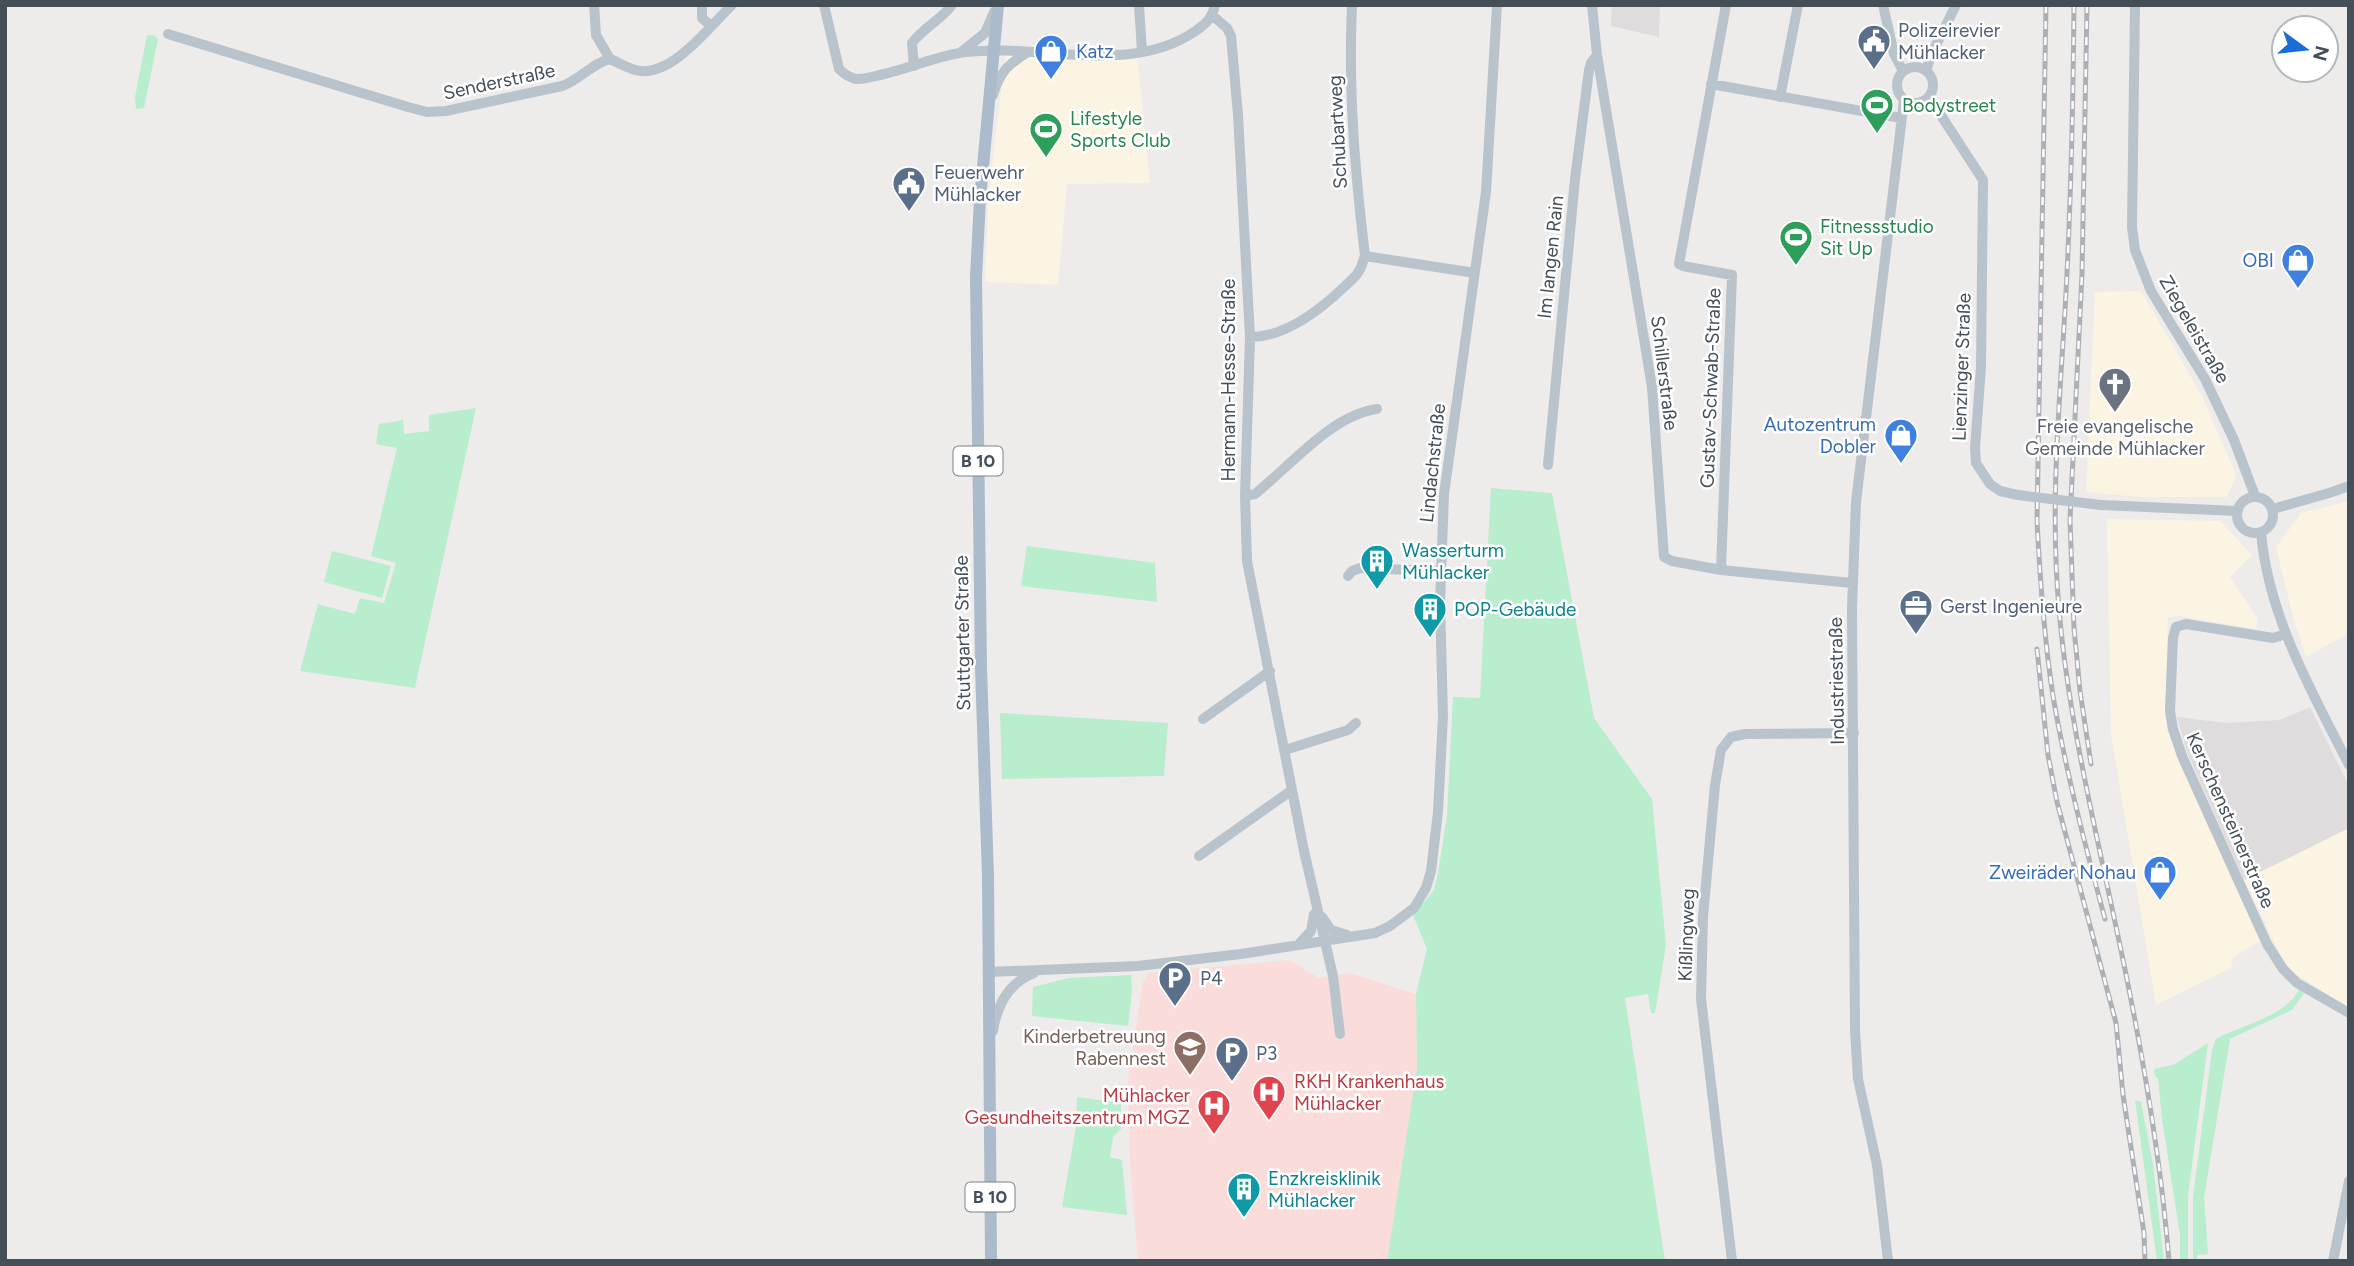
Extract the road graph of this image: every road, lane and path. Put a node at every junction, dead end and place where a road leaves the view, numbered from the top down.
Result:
1 (594, 5) edge
2 (702, 5) edge
3 (732, 5) edge
4 (824, 5) edge
5 (953, 5) edge
6 (997, 5) edge
7 (1139, 5) edge
8 (1352, 5) edge
9 (1497, 5) edge
10 (1592, 5) edge
11 (1727, 5) edge
12 (1798, 5) edge
13 (1883, 5) edge
14 (1956, 5) edge
15 (2135, 5) edge
16 (1214, 10) edge
17 (710, 26) junction
18 (168, 34) dead end
19 (994, 50) junction
20 (1142, 51) junction
21 (1028, 52) junction
22 (960, 53) junction
23 (1597, 55) junction
24 (610, 59) junction
25 (914, 66) junction
26 (1903, 71) junction
27 (1926, 71) junction
28 (1711, 84) junction
29 (1780, 97) junction
30 (1929, 97) junction
31 (1904, 100) junction
32 (987, 116) junction
33 (1901, 118) junction
34 (1365, 256) junction
35 (1475, 273) junction
36 (1250, 337) junction
37 (1377, 409) dead end
38 (1548, 465) dead end
39 (2349, 486) edge
40 (1245, 496) junction
41 (2255, 496) junction
42 (2273, 509) junction
43 (2237, 511) junction
44 (2261, 532) junction
45 (1721, 570) junction
46 (1440, 571) junction
47 (1348, 576) dead end
48 (1852, 583) junction
49 (2286, 634) junction
50 (1270, 671) junction
51 (1203, 719) dead end
52 (1356, 723) dead end
53 (1854, 733) junction
54 (1285, 750) junction
55 (2349, 765) edge
56 (1292, 790) junction
57 (1199, 856) dead end
58 (1314, 899) junction
59 (1359, 936) junction
60 (1323, 941) junction
61 (1296, 945) junction
62 (1041, 970) junction
63 (989, 972) junction
64 (1332, 976) junction
65 (2349, 1013) edge
66 (1340, 1034) dead end
67 (990, 1056) junction
68 (2349, 1181) edge
69 (991, 1261) edge
70 (1732, 1261) edge
71 (1888, 1261) edge
72 (2333, 1261) edge

1 - 24 street
2 - 17 street
3 - 17 street
4 - 25 street
5 - 25 street
6 - 19 main road, Stuttgarter Straße / B 10
6 - 22 street
7 - 20 street
8 - 34 street, Schubartweg
9 - 35 street, Lindachstraße
10 - 23 street, Schillerstraße
11 - 28 street
12 - 29 street
13 - 26 street
14 - 27 street
15 - 41 street, Ziegeleistraße
16 - 20 street
16 - 36 street, Hermann-Hesse-Straße
17 - 24 street
18 - 24 street, Senderstraße
19 - 21 street
19 - 22 street
19 - 32 main road, Stuttgarter Straße / B 10
20 - 21 street
21 - 32 street
22 - 25 street
23 - 38 street, Im langen Rain
23 - 45 street, Schillerstraße
26 - 27 street
26 - 31 street
27 - 30 street
28 - 29 street
28 - 45 street, Gustav-Schwab-Straße
29 - 33 street
30 - 31 street
30 - 43 street, Lienzinger Straße, bridge
31 - 33 street, Industriestraße
32 - 63 main road, Stuttgarter Straße / B 10
33 - 48 street, Industriestraße
34 - 35 street
34 - 36 street
35 - 46 street, Lindachstraße
36 - 40 street, Hermann-Hesse-Straße
37 - 40 street
39 - 42 street
40 - 50 street, Hermann-Hesse-Straße
41 - 42 street
41 - 43 street
42 - 44 street
43 - 44 street
44 - 49 street
45 - 48 street, Schillerstraße
46 - 47 street
46 - 59 street, Lindachstraße
48 - 53 street, Industriestraße
49 - 55 street
49 - 65 street, Kerschensteinerstraße
50 - 51 street
50 - 54 street, Hermann-Hesse-Straße
52 - 54 street
53 - 70 street, Kißlingweg
53 - 71 street, Industriestraße
54 - 56 street, Hermann-Hesse-Straße
56 - 57 street
56 - 58 street, Hermann-Hesse-Straße
58 - 59 street
58 - 60 street, Hermann-Hesse-Straße
58 - 61 street, Hermann-Hesse-Straße
59 - 60 street, Lindachstraße
59 - 64 street
60 - 61 street
60 - 64 street, Hermann-Hesse-Straße
61 - 62 street
61 - 64 street, Hermann-Hesse-Straße
62 - 63 street
62 - 67 street
63 - 67 main road, Stuttgarter Straße / B 10
64 - 66 street, Hermann-Hesse-Straße
67 - 69 main road, Stuttgarter Straße / B 10
68 - 72 street

